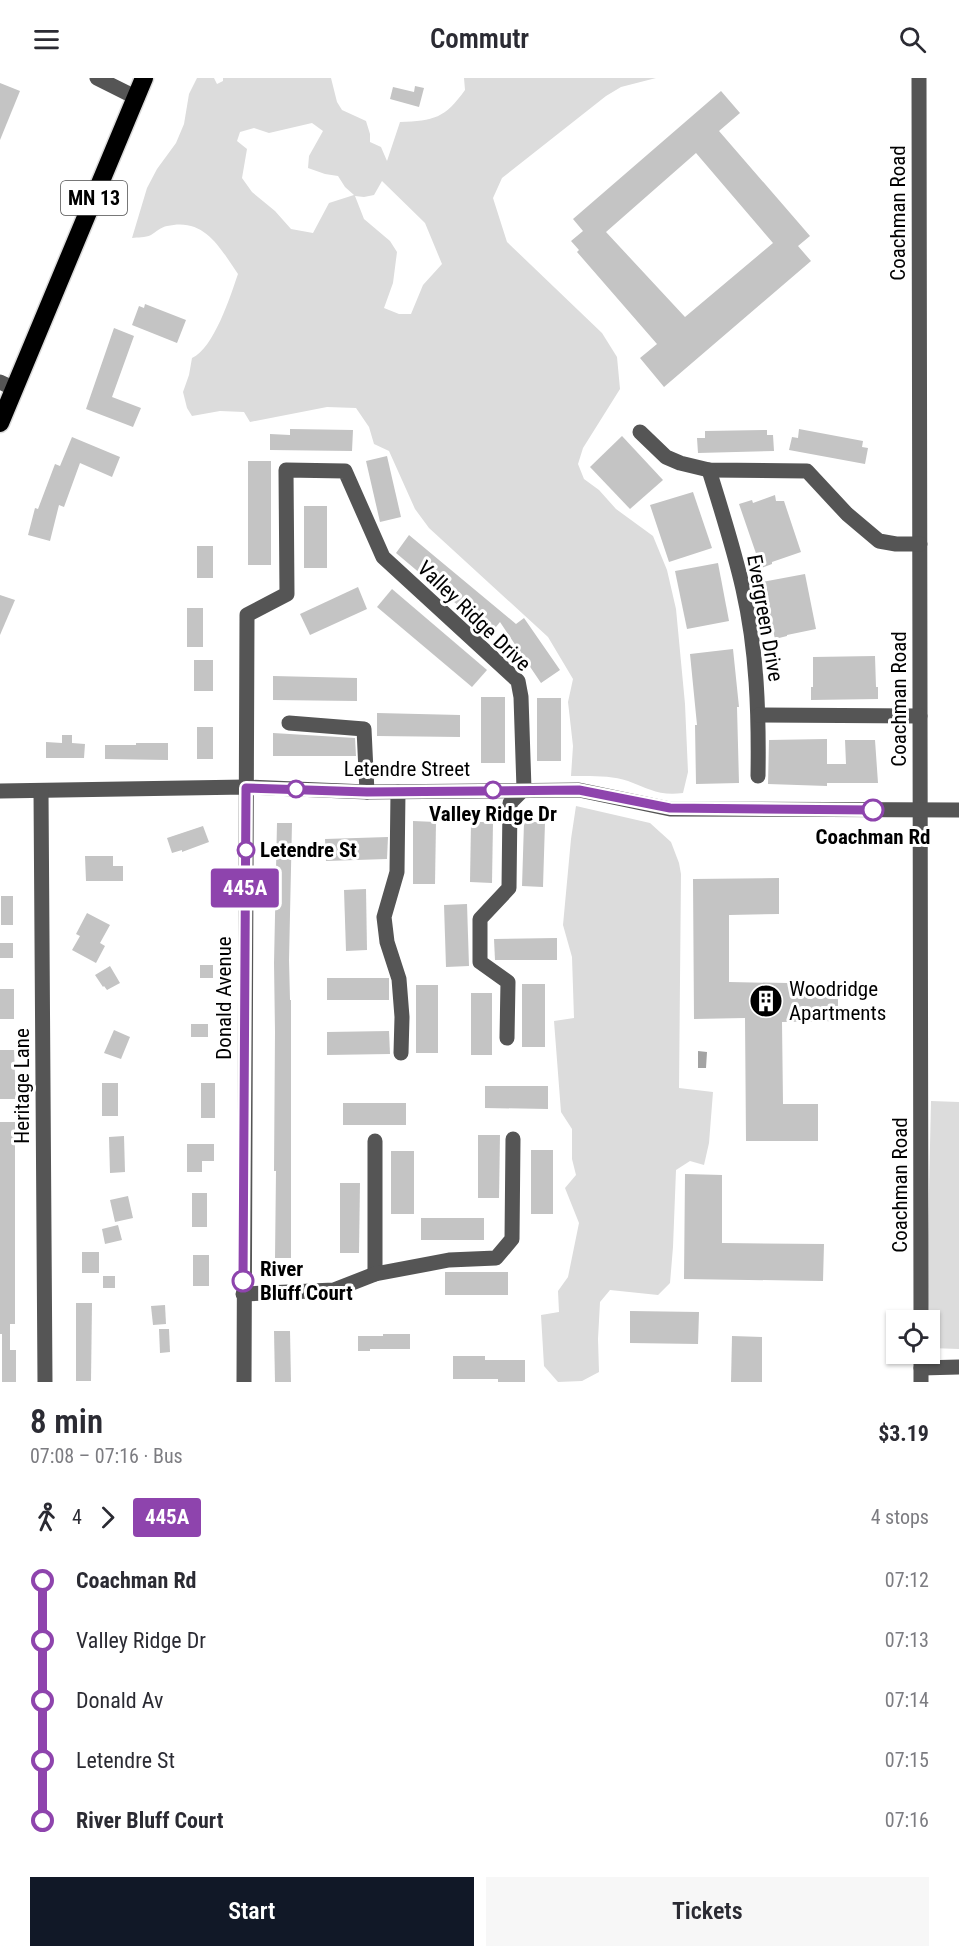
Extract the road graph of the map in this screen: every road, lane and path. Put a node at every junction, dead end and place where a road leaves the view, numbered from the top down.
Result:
1 (97, 78) edge
2 (144, 78) edge
3 (919, 78) edge
4 (136, 98) junction
5 (7, 386) edge
6 (0, 423) edge
7 (640, 432) dead end
8 (709, 470) junction
9 (920, 544) junction
10 (247, 615) joint
11 (759, 715) junction
12 (920, 716) junction
13 (289, 723) dead end
14 (758, 776) dead end
15 (246, 788) junction
16 (524, 789) junction
17 (0, 791) edge
18 (41, 791) junction
19 (367, 792) junction
20 (398, 792) junction
21 (920, 810) junction
22 (959, 810) edge
23 (507, 1038) dead end
24 (401, 1053) dead end
25 (513, 1139) dead end
26 (375, 1142) dead end
27 (375, 1274) junction
28 (243, 1294) junction
29 (921, 1310) edge
30 (959, 1367) edge
31 (921, 1368) edge
32 (45, 1382) edge
33 (244, 1382) edge

1 - 4 street
2 - 4 highway, MN 13
3 - 9 street, Coachman Road
4 - 5 highway, MN 13
5 - 6 highway, MN 13
7 - 8 street
8 - 9 street
8 - 11 street, Evergreen Drive
9 - 12 street, Coachman Road
10 - 15 street, Donald Avenue
10 - 16 street, Valley Ridge Drive
11 - 12 street
11 - 14 street, Evergreen Drive
12 - 21 street, Coachman Road
13 - 19 street
15 - 18 street, Letendre Street
15 - 19 street, Letendre Street
15 - 28 street, Donald Avenue
16 - 20 street, Letendre Street
16 - 21 street, Letendre Street
16 - 23 street
17 - 18 street, Letendre Street
18 - 32 street, Heritage Lane
19 - 20 street, Letendre Street
20 - 24 street
21 - 22 street, Letendre Street
21 - 29 street, Coachman Road
25 - 27 street
26 - 27 street
27 - 28 street
28 - 33 street, Donald Avenue
30 - 31 street

